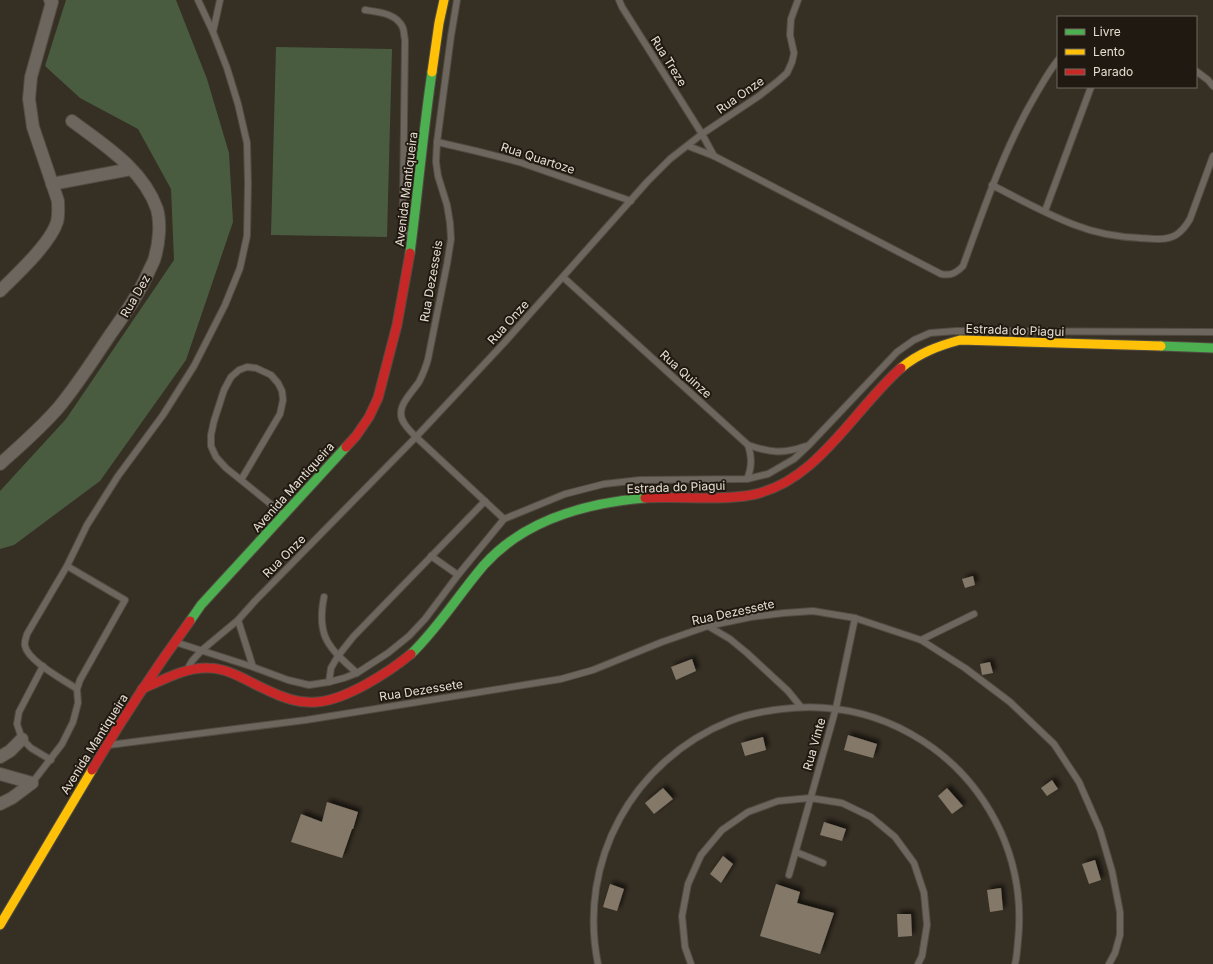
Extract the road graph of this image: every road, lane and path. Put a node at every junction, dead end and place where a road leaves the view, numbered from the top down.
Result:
1 (198, 0) edge
2 (220, 0) edge
3 (444, 0) edge
4 (457, 0) edge
5 (619, 0) edge
6 (798, 0) edge
7 (51, 1) edge
8 (365, 10) dead end
9 (213, 32) junction
10 (1057, 62) edge
11 (1197, 72) edge
12 (1213, 86) edge
13 (1091, 88) edge
14 (72, 121) dead end
15 (702, 134) junction
16 (437, 142) junction
17 (688, 146) junction
18 (714, 156) junction
19 (1213, 156) edge
20 (131, 169) junction
21 (52, 184) junction
22 (992, 186) junction
23 (631, 201) junction
24 (1045, 211) junction
25 (410, 254) junction
26 (563, 277) junction
27 (0, 291) edge
28 (1213, 332) edge
29 (1213, 348) edge
30 (416, 437) junction
31 (748, 445) junction
32 (809, 445) junction
33 (0, 464) edge
34 (747, 479) junction
35 (242, 480) junction
36 (485, 501) junction
37 (284, 515) junction
38 (504, 519) junction
39 (431, 556) junction
40 (67, 566) junction
41 (458, 575) junction
42 (324, 598) dead end
43 (974, 614) dead end
44 (855, 618) junction
45 (238, 620) junction
46 (708, 626) junction
47 (921, 640) junction
48 (174, 642) junction
49 (202, 650) junction
50 (338, 656) junction
51 (43, 666) junction
52 (253, 667) junction
53 (187, 671) junction
54 (358, 673) junction
55 (329, 682) junction
56 (77, 689) junction
57 (142, 689) junction
58 (801, 707) junction
59 (836, 708) junction
60 (22, 739) junction
61 (106, 746) junction
62 (0, 757) edge
63 (50, 760) junction
64 (0, 774) edge
65 (32, 784) junction
66 (810, 798) junction
67 (0, 804) edge
68 (796, 852) junction
69 (823, 862) dead end
70 (789, 875) dead end
71 (0, 925) edge
72 (598, 964) edge
73 (691, 964) edge
74 (918, 964) edge
75 (1015, 964) edge
76 (1109, 964) edge

1 - 9 lane
2 - 9 lane
3 - 25 street, Avenida Mantiqueira
4 - 16 lane, Rua Dezesseis
5 - 15 lane, Rua Treze
6 - 15 lane, Rua Onze
7 - 21 street
8 - 25 lane
9 - 40 lane
10 - 22 lane
11 - 12 lane
13 - 24 lane
14 - 20 street, Rua Dez
15 - 17 lane, Rua Onze
15 - 18 lane, Rua Treze
16 - 23 lane, Rua Quartoze
16 - 30 lane, Rua Dezesseis
17 - 18 lane
17 - 23 lane, Rua Onze
18 - 22 lane
19 - 24 lane
20 - 21 street
20 - 33 street, Rua Dez
21 - 27 street
22 - 24 lane
23 - 26 lane, Rua Onze
25 - 37 street, Avenida Mantiqueira
26 - 30 lane, Rua Onze
26 - 31 lane, Rua Quinze
28 - 32 lane
29 - 53 street, Estrada do Piagui
30 - 36 lane, Rua Dezesseis
30 - 45 lane, Rua Onze
31 - 32 lane, Rua Quinze
31 - 34 lane
32 - 34 lane
34 - 38 lane
35 - 35 lane
35 - 37 lane
36 - 38 lane, Rua Dezesseis
36 - 39 lane
37 - 48 street, Avenida Mantiqueira
38 - 41 lane
39 - 41 lane
39 - 50 lane
40 - 51 lane
40 - 56 lane
41 - 54 lane
42 - 50 lane
43 - 47 lane
44 - 46 lane, Rua Dezessete
44 - 47 lane, Rua Dezessete
44 - 59 lane, Rua Vinte
45 - 49 lane, Rua Onze
45 - 52 lane
46 - 58 lane
46 - 61 lane, Rua Dezessete
47 - 76 lane, Rua Dezessete
48 - 49 lane
48 - 57 street, Avenida Mantiqueira
49 - 52 lane
49 - 53 lane, Rua Onze
50 - 54 lane
50 - 55 lane
51 - 56 lane
51 - 60 lane
52 - 55 lane
53 - 57 street, Estrada do Piagui
54 - 55 lane
56 - 63 lane
57 - 61 street, Avenida Mantiqueira
58 - 59 lane
58 - 72 lane
59 - 66 lane, Rua Vinte
59 - 75 lane
60 - 62 street
60 - 63 lane
61 - 71 street, Avenida Mantiqueira
63 - 65 lane
64 - 65 street
65 - 67 street
66 - 68 lane, Rua Vinte
66 - 73 lane
66 - 74 lane
68 - 69 lane
68 - 70 lane, Rua Vinte

